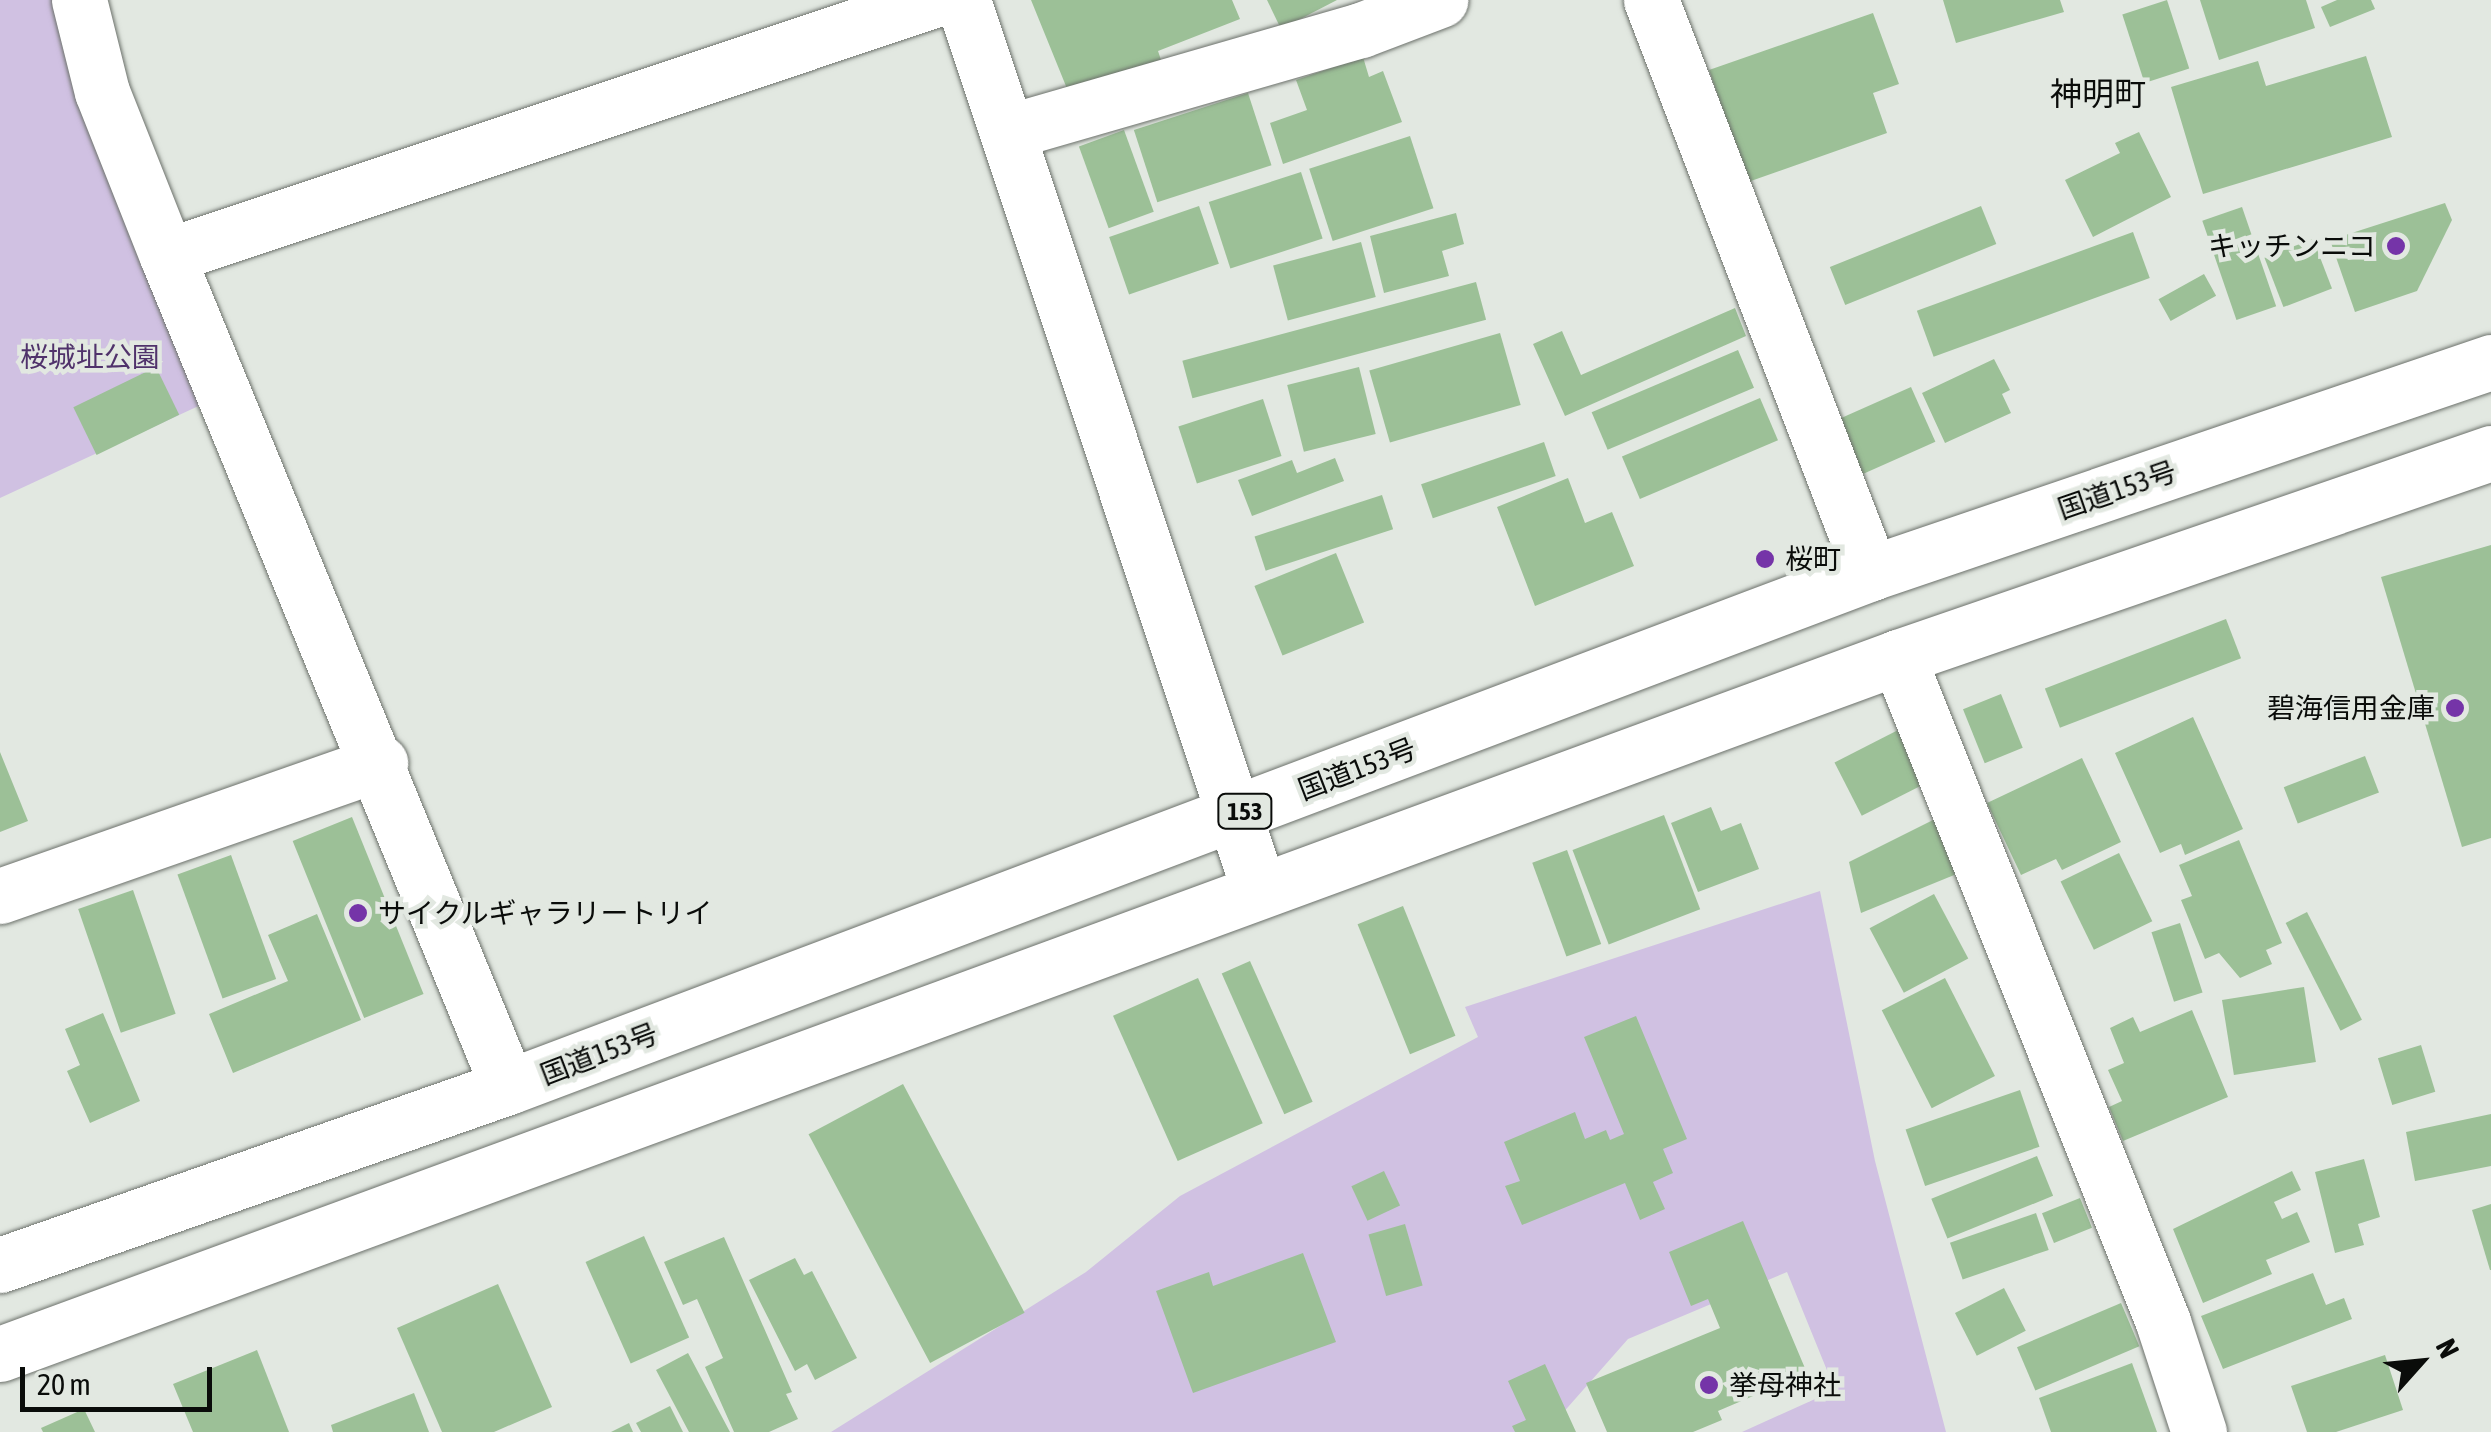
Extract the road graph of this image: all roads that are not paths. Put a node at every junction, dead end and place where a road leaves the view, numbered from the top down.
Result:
1 (80, 0) edge
2 (934, 0) edge
3 (963, 0) edge
4 (1440, 0) edge
5 (1651, 0) edge
6 (1011, 132) junction
7 (167, 256) junction
8 (2491, 362) edge
9 (2491, 453) edge
10 (1871, 573) junction
11 (1898, 657) junction
12 (380, 763) junction
13 (1234, 816) junction
14 (1260, 890) junction
15 (0, 896) edge
16 (508, 1087) junction
17 (0, 1265) edge
18 (0, 1354) edge
19 (2199, 1432) edge

1 - 7 main road
2 - 7 main road
3 - 6 main road
4 - 6 main road
5 - 10 main road
6 - 13 main road
7 - 12 main road
8 - 10 main road, 国道153号 / 153
9 - 11 main road
10 - 13 main road, 国道153号 / 153
11 - 14 main road
11 - 19 main road
12 - 15 main road
12 - 16 main road
13 - 14 main road
13 - 16 main road, 国道153号 / 153
14 - 18 main road
16 - 17 main road, 国道153号 / 153

